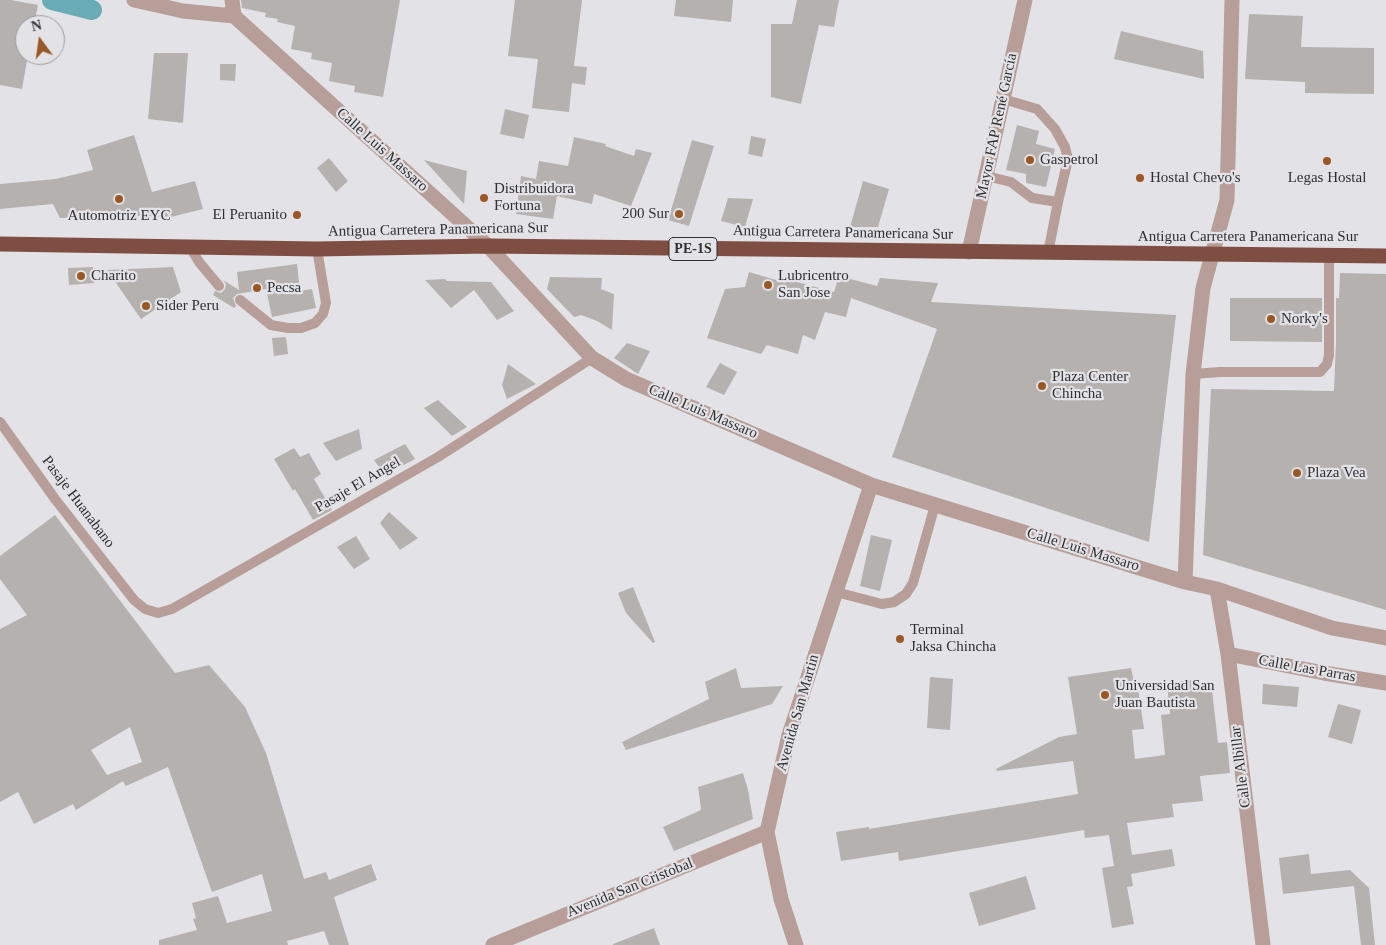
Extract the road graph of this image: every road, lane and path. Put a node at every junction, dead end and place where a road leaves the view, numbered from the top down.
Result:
1 (134, 0) edge
2 (232, 0) edge
3 (1025, 0) edge
4 (1232, 0) edge
5 (234, 16) junction
6 (1003, 99) junction
7 (986, 176) junction
8 (1058, 202) junction
9 (0, 244) edge
10 (488, 246) junction
11 (190, 247) junction
12 (317, 249) junction
13 (969, 252) junction
14 (1048, 253) junction
15 (1211, 254) junction
16 (1329, 256) junction
17 (1386, 256) edge
18 (219, 286) dead end
19 (240, 300) dead end
20 (592, 358) junction
21 (1193, 374) junction
22 (0, 422) edge
23 (871, 485) junction
24 (935, 505) junction
25 (1186, 582) junction
26 (1217, 589) junction
27 (836, 592) junction
28 (134, 600) joint
29 (1386, 638) edge
30 (1228, 654) junction
31 (1386, 683) edge
32 (767, 832) junction
33 (493, 945) edge
34 (796, 945) edge
35 (1263, 945) edge

1 - 5 street
2 - 5 street
3 - 6 street, Mayor FAP René García
4 - 15 street
5 - 10 street, Calle Luis Massaro
6 - 7 street, Mayor FAP René García
6 - 8 lane
7 - 8 lane
7 - 13 street, Mayor FAP René García
8 - 14 lane
9 - 11 highway, Antigua Carretera Panamericana Sur / PE-1S
10 - 12 highway, Antigua Carretera Panamericana Sur / PE-1S
10 - 13 highway, Antigua Carretera Panamericana Sur / PE-1S
10 - 20 street, Calle Luis Massaro
11 - 12 highway, Antigua Carretera Panamericana Sur / PE-1S
11 - 18 lane
12 - 19 lane
13 - 14 highway, Antigua Carretera Panamericana Sur / PE-1S
14 - 15 highway, Antigua Carretera Panamericana Sur / PE-1S
15 - 16 highway, Antigua Carretera Panamericana Sur / PE-1S
15 - 21 street
16 - 17 highway, Antigua Carretera Panamericana Sur / PE-1S
16 - 21 lane
20 - 23 street, Calle Luis Massaro
20 - 28 lane, Pasaje El Angel
21 - 25 street
22 - 28 lane, Pasaje Huanabano
23 - 24 street, Calle Luis Massaro
23 - 27 street, Avenida San Martin
24 - 25 street, Calle Luis Massaro
24 - 27 lane
25 - 26 street, Calle Luis Massaro
26 - 29 street, Calle Luis Massaro
26 - 30 street, Calle Albillar
27 - 32 street, Avenida San Martin
30 - 31 street, Calle Las Parras
30 - 35 street, Calle Albillar
32 - 33 street, Avenida San Cristobal
32 - 34 street, Avenida San Martin

